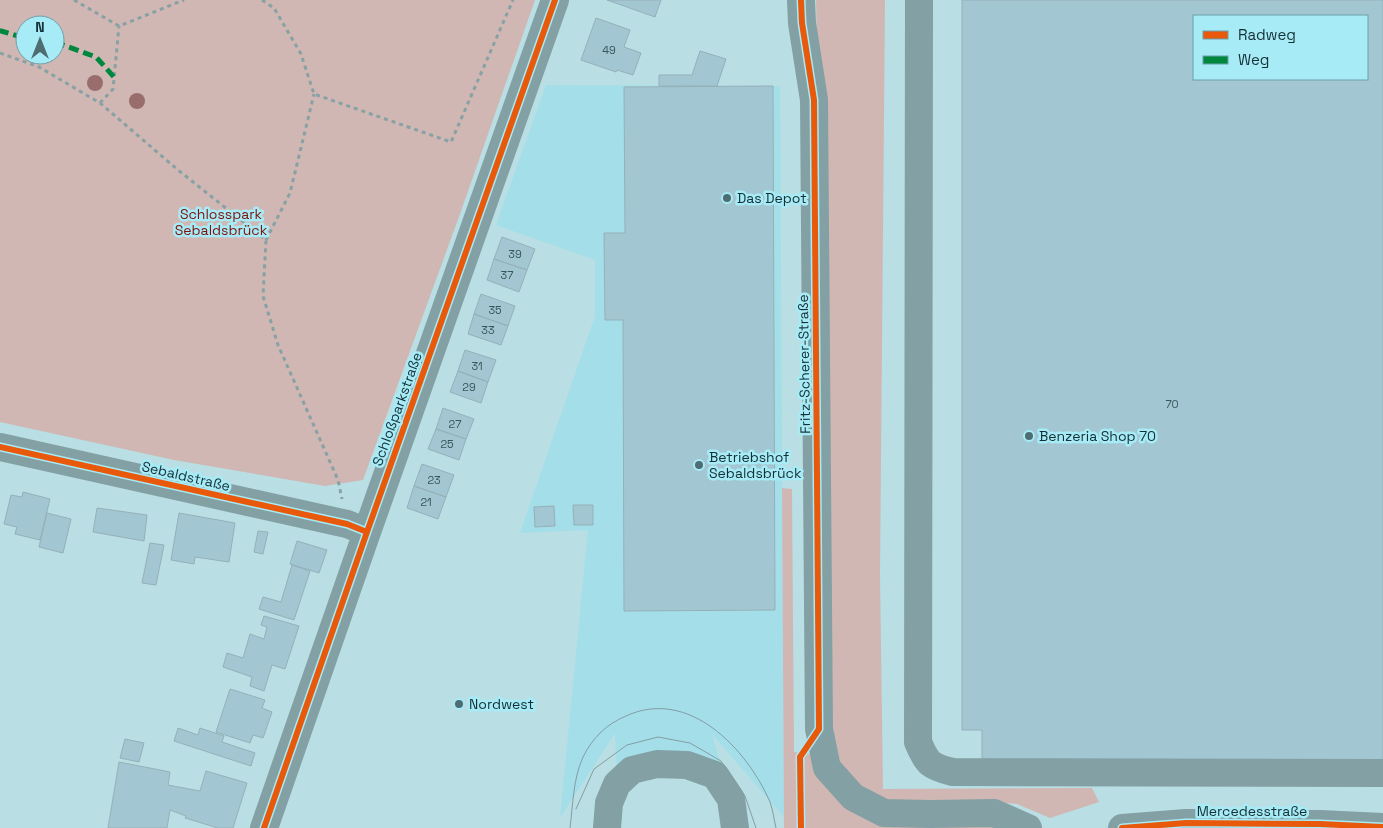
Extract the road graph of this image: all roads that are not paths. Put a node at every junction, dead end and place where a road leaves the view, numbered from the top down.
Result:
1 (555, 0) edge
2 (801, 0) edge
3 (919, 0) edge
4 (0, 447) edge
5 (357, 528) junction
6 (1383, 773) edge
7 (1383, 827) edge
8 (264, 828) edge
9 (607, 828) edge
10 (735, 828) edge
11 (1028, 828) edge
12 (1122, 828) edge

1 - 5 street, Schloßparkstraße
2 - 11 street, Fritz-Scherer-Straße
3 - 6 street
4 - 5 street, Sebaldstraße
5 - 8 street, Schloßparkstraße
7 - 12 street, Mercedesstraße
9 - 10 street

